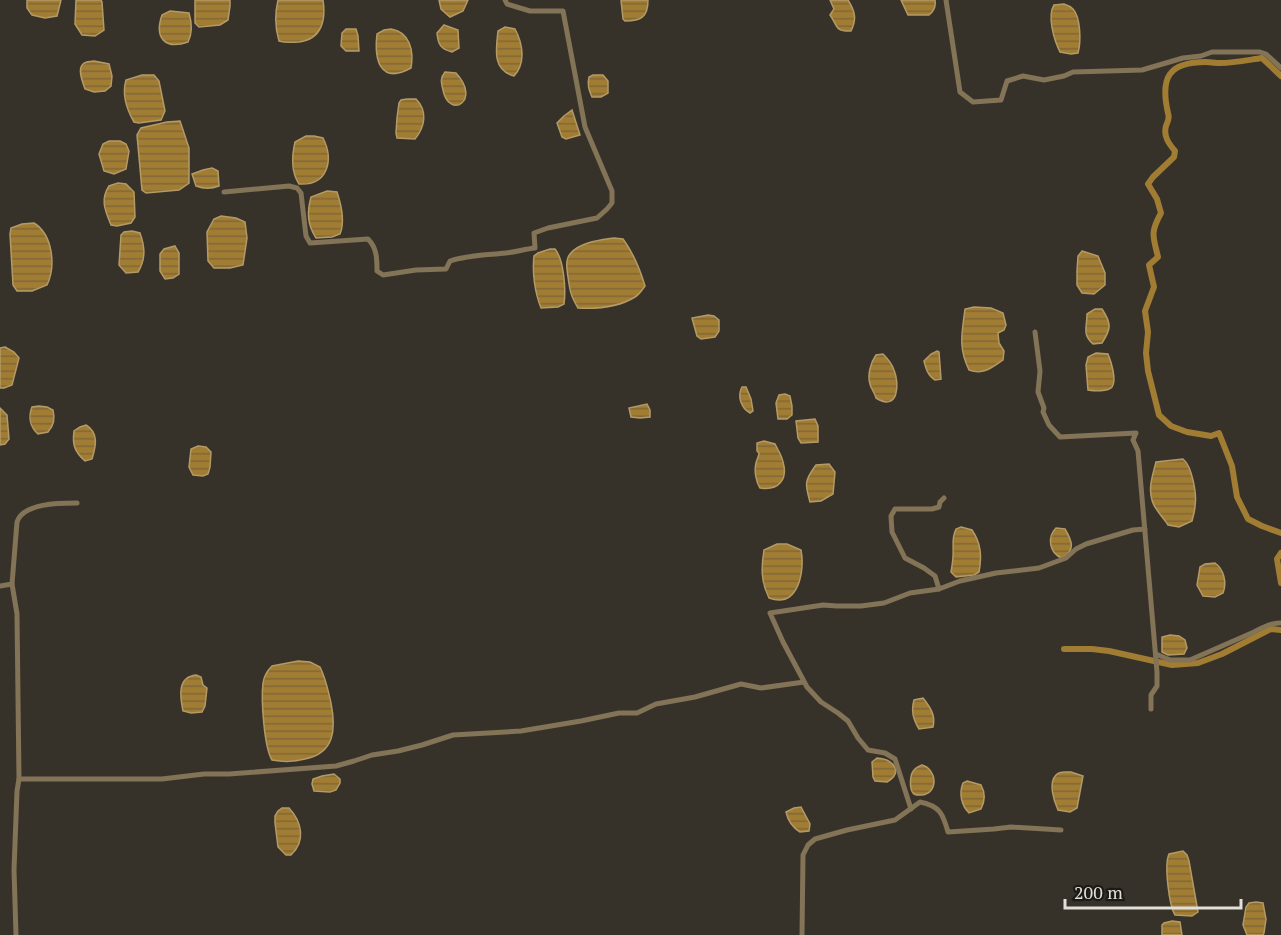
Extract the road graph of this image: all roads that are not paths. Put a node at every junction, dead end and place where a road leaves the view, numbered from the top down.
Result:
1 (504, 0) edge
2 (946, 0) edge
3 (1281, 68) edge
4 (224, 192) dead end
5 (1035, 332) dead end
6 (944, 498) dead end
7 (77, 503) dead end
8 (1145, 529) junction
9 (12, 584) junction
10 (0, 586) edge
11 (939, 589) junction
12 (1281, 624) edge
13 (1156, 654) junction
14 (804, 682) junction
15 (1151, 709) dead end
16 (19, 779) junction
17 (911, 809) junction
18 (1061, 831) dead end
19 (16, 935) edge
20 (802, 935) edge

1 - 4 street
2 - 3 street
5 - 8 street
6 - 11 street
7 - 9 street
8 - 11 street
8 - 13 street
9 - 10 street
9 - 16 street
11 - 14 street
12 - 13 street
13 - 15 street
14 - 16 street
14 - 17 street
16 - 19 street
17 - 18 street
17 - 20 street

